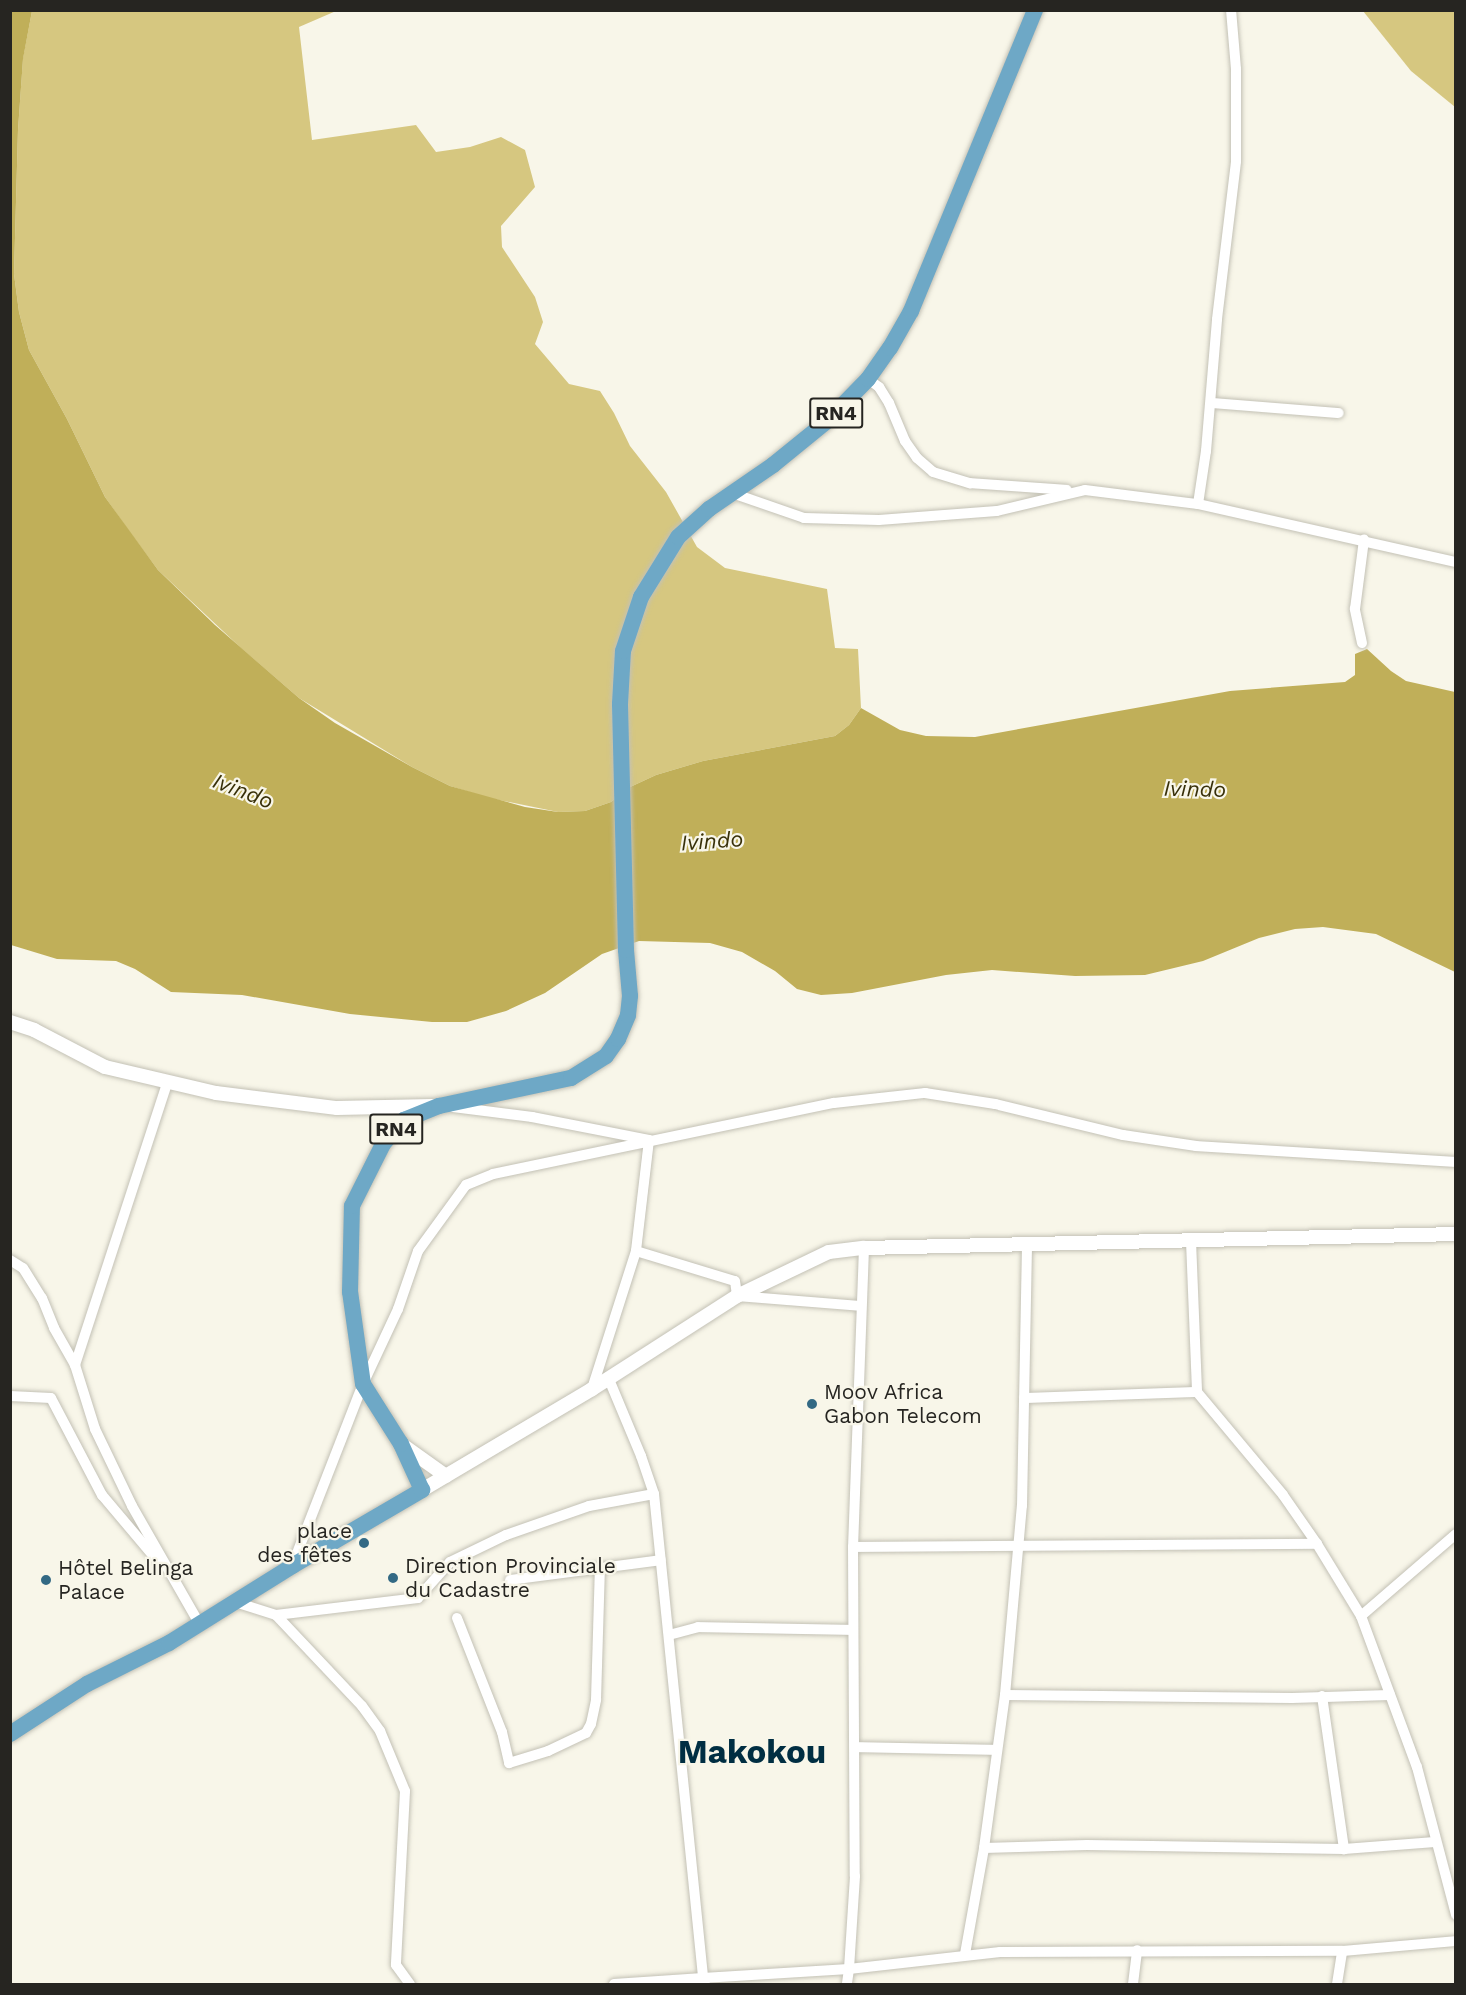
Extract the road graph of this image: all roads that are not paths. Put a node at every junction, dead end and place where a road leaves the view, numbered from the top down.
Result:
1 (1035, 10) edge
2 (1231, 10) edge
3 (868, 379) junction
4 (1211, 403) junction
5 (1339, 413) dead end
6 (1085, 490) junction
7 (732, 493) junction
8 (1198, 504) junction
9 (1364, 540) junction
10 (1455, 562) edge
11 (1362, 643) dead end
12 (10, 1022) edge
13 (167, 1083) junction
14 (439, 1106) junction
15 (649, 1140) junction
16 (1455, 1162) edge
17 (1455, 1234) edge
18 (1191, 1241) junction
19 (1028, 1244) junction
20 (864, 1248) junction
21 (636, 1251) junction
22 (10, 1260) edge
23 (737, 1296) junction
24 (860, 1306) junction
25 (75, 1365) junction
26 (608, 1377) junction
27 (363, 1384) junction
28 (592, 1389) junction
29 (1197, 1392) junction
30 (10, 1396) edge
31 (1024, 1398) junction
32 (401, 1444) junction
33 (446, 1476) junction
34 (422, 1490) junction
35 (654, 1494) junction
36 (1455, 1534) edge
37 (1317, 1544) junction
38 (1018, 1546) junction
39 (853, 1547) junction
40 (661, 1560) junction
41 (292, 1566) junction
42 (600, 1567) junction
43 (173, 1579) junction
44 (510, 1580) dead end
45 (235, 1602) junction
46 (276, 1615) junction
47 (1361, 1616) junction
48 (457, 1618) dead end
49 (199, 1623) junction
50 (852, 1630) junction
51 (669, 1635) junction
52 (1005, 1695) junction
53 (1390, 1695) junction
54 (1322, 1696) junction
55 (10, 1734) edge
56 (855, 1747) junction
57 (997, 1750) junction
58 (1435, 1842) junction
59 (984, 1848) junction
60 (1344, 1849) junction
61 (1455, 1915) edge
62 (1455, 1941) edge
63 (1137, 1950) junction
64 (1342, 1951) junction
65 (965, 1954) junction
66 (849, 1969) junction
67 (704, 1981) edge
68 (410, 1984) edge
69 (614, 1984) edge
70 (846, 1984) edge
71 (1133, 1984) edge
72 (1336, 1984) edge

1 - 3 highway, RN4
2 - 4 street
3 - 6 street
3 - 7 highway, RN4
4 - 5 street
4 - 8 street
6 - 7 street
6 - 8 street
7 - 14 highway, RN4
8 - 9 street
9 - 10 street
9 - 11 street
12 - 13 street
13 - 14 street
13 - 25 street
14 - 15 street
14 - 27 highway, RN4
15 - 16 street
15 - 21 street
15 - 27 street
17 - 18 street
18 - 19 street
18 - 29 street
19 - 20 street
19 - 31 street
20 - 23 street
20 - 24 street
21 - 23 street
21 - 28 street
22 - 25 street
23 - 24 street
23 - 26 street
24 - 39 street
25 - 43 street
26 - 28 street
26 - 35 street
27 - 32 highway, RN4
27 - 41 street
28 - 33 street
29 - 31 street
29 - 37 street
30 - 43 street
31 - 38 street
32 - 33 street
32 - 34 highway, RN4
33 - 34 street
34 - 41 highway
35 - 40 street
35 - 46 street
36 - 47 street
37 - 38 street
37 - 47 street
38 - 39 street
38 - 52 street
39 - 50 street
40 - 42 street
40 - 51 street
41 - 45 highway
42 - 44 street
42 - 48 street
43 - 49 street
45 - 46 street
45 - 49 highway
46 - 68 street
47 - 53 street
49 - 55 highway
50 - 51 street
50 - 56 street
51 - 67 street
52 - 54 street
52 - 57 street
53 - 54 street
53 - 58 street
54 - 60 street
56 - 57 street
56 - 66 street
57 - 59 street
58 - 60 street
58 - 61 street
59 - 60 street
59 - 65 street
62 - 64 street
63 - 64 street
63 - 65 street
63 - 71 street
64 - 72 street
65 - 66 street
66 - 67 street
66 - 70 street
67 - 69 street

